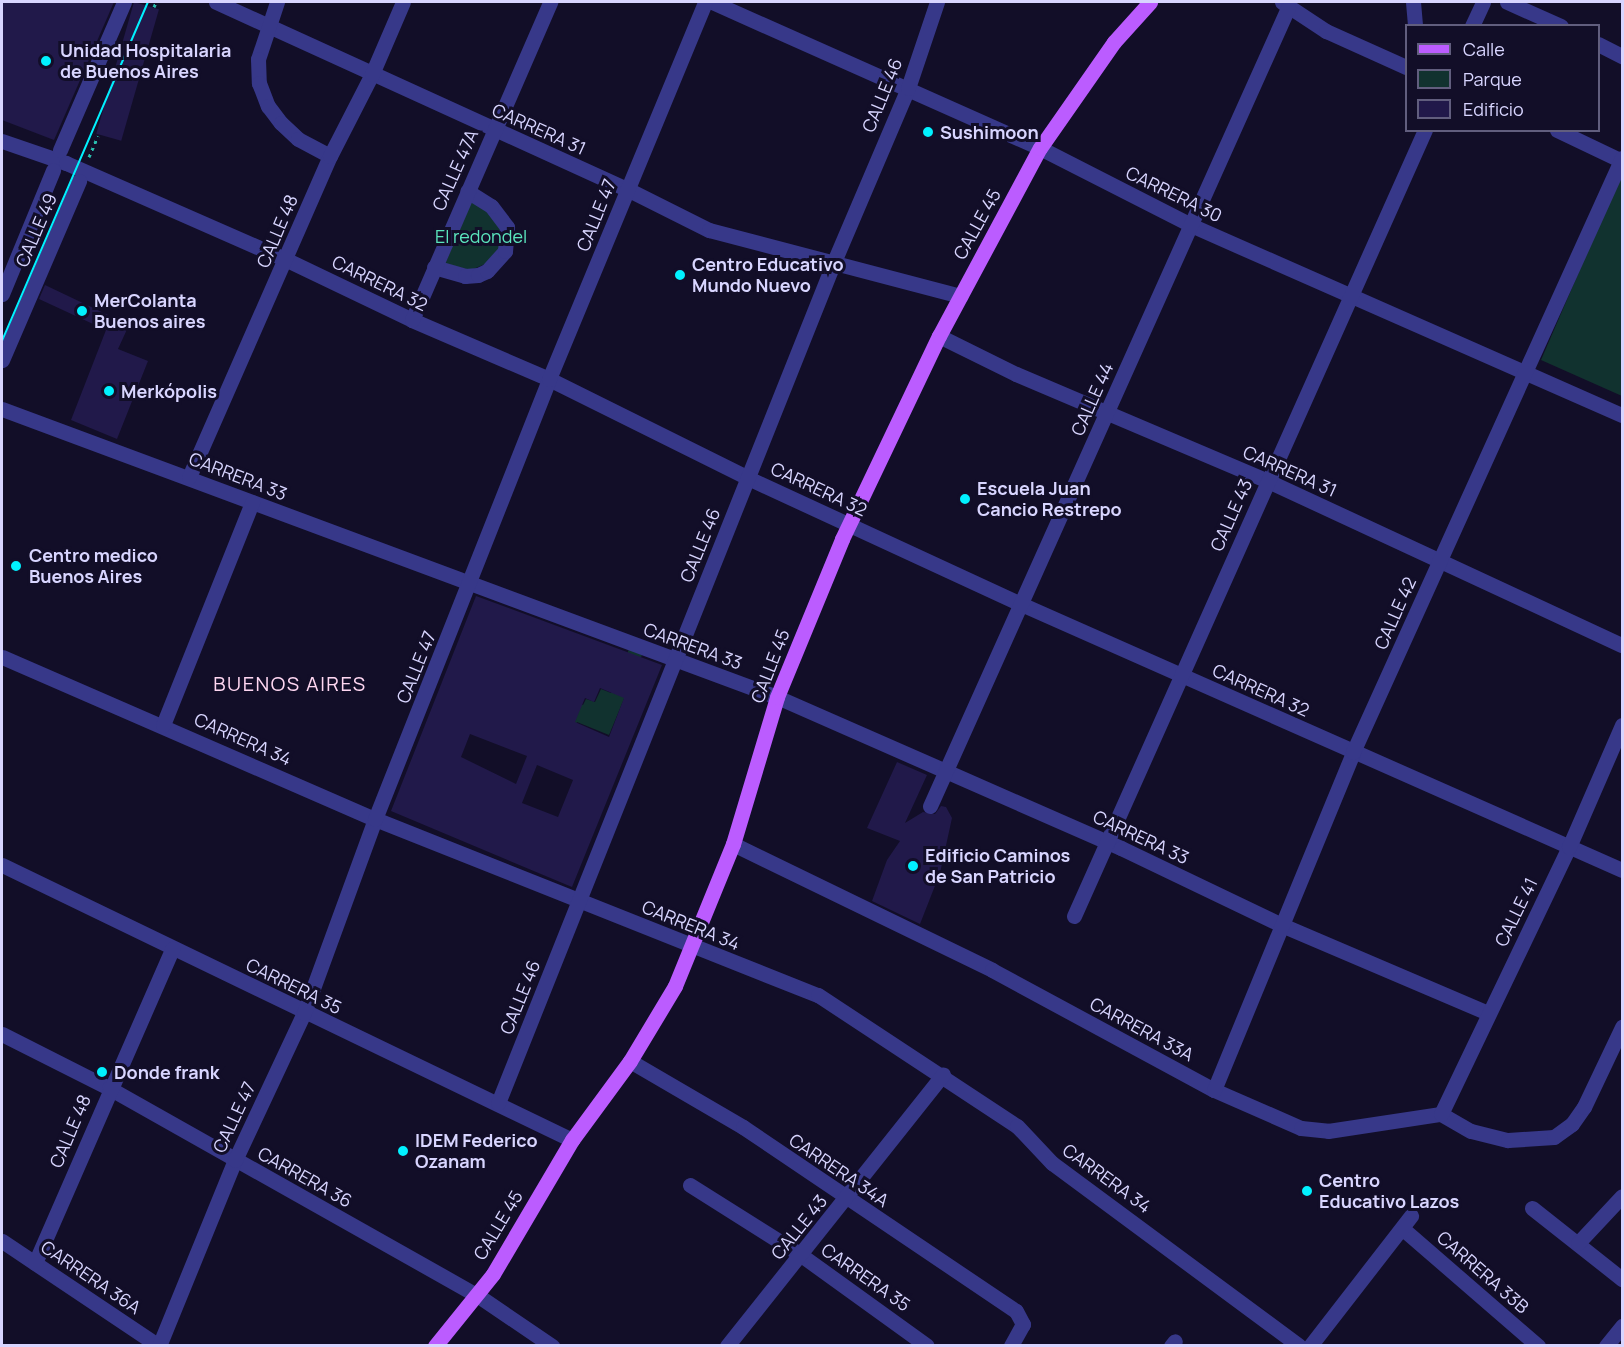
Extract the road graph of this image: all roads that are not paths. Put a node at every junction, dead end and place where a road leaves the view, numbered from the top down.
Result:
1 (124, 2) edge
2 (216, 2) edge
3 (277, 2) edge
4 (403, 2) edge
5 (550, 2) edge
6 (705, 2) edge
7 (712, 2) edge
8 (937, 2) edge
9 (1150, 2) edge
10 (1413, 2) edge
11 (1484, 2) edge
12 (1507, 2) edge
13 (1285, 5) edge
14 (267, 24) junction
15 (1415, 24) edge
16 (1473, 24) edge
17 (1556, 24) edge
18 (1600, 44) edge
19 (1623, 56) edge
20 (1405, 66) edge
21 (372, 74) junction
22 (908, 88) junction
23 (494, 131) junction
24 (1424, 132) edge
25 (1561, 132) edge
26 (2, 141) edge
27 (1040, 148) junction
28 (60, 150) dead end
29 (330, 156) junction
30 (1622, 160) edge
31 (53, 170) dead end
32 (79, 181) dead end
33 (627, 189) junction
34 (467, 190) junction
35 (1193, 226) junction
36 (287, 260) junction
37 (833, 264) junction
38 (434, 267) junction
39 (2, 294) edge
40 (1355, 295) junction
41 (960, 296) junction
42 (412, 320) junction
43 (939, 336) junction
44 (2, 360) edge
45 (1527, 371) junction
46 (549, 379) junction
47 (2, 409) edge
48 (1107, 412) junction
49 (1623, 415) edge
50 (189, 477) junction
51 (748, 478) junction
52 (1268, 481) junction
53 (252, 502) junction
54 (849, 525) junction
55 (1440, 561) junction
56 (471, 583) junction
57 (1022, 604) junction
58 (1623, 645) edge
59 (2, 657) edge
60 (675, 660) junction
61 (1183, 676) junction
62 (777, 697) junction
63 (163, 725) junction
64 (1623, 725) edge
65 (1353, 752) junction
66 (946, 770) junction
67 (930, 806) dead end
68 (375, 819) junction
69 (1107, 843) junction
70 (733, 844) junction
71 (1569, 847) junction
72 (2, 865) edge
73 (1623, 870) edge
74 (579, 900) junction
75 (1074, 916) dead end
76 (1284, 926) junction
77 (692, 946) junction
78 (172, 949) junction
79 (304, 1013) junction
80 (1488, 1013) junction
81 (1623, 1027) edge
82 (2, 1034) edge
83 (630, 1061) junction
84 (943, 1074) junction
85 (108, 1088) junction
86 (1214, 1090) junction
87 (498, 1103) junction
88 (1441, 1114) junction
89 (572, 1140) junction
90 (235, 1160) junction
91 (690, 1185) dead end
92 (1623, 1196) edge
93 (846, 1199) junction
94 (1532, 1208) dead end
95 (2, 1241) edge
96 (1578, 1243) junction
97 (801, 1255) junction
98 (36, 1263) junction
99 (1623, 1279) edge
100 (477, 1295) junction
101 (1623, 1326) edge
102 (442, 1343) edge
103 (159, 1346) edge
104 (552, 1346) edge
105 (727, 1346) edge
106 (927, 1346) edge
107 (1011, 1346) edge
108 (1299, 1346) edge
109 (1310, 1346) edge
110 (1538, 1346) edge
111 (1606, 1346) edge

1 - 28 street
2 - 14 street, CARRERA 31
3 - 14 street
4 - 21 street, CALLE 48
5 - 23 street, CALLE 47A
6 - 33 street, CALLE 47
7 - 22 street, CARRERA 30
8 - 22 street, CALLE 46
9 - 27 main road, CALLE 45
10 - 15 street
11 - 16 street
12 - 17 street
13 - 20 street
13 - 35 street, CALLE 44
14 - 21 street, CARRERA 31
14 - 29 street
18 - 19 street
21 - 23 street, CARRERA 31
21 - 29 street, CALLE 48
22 - 27 street, CARRERA 30
22 - 37 street, CALLE 46
23 - 33 street, CARRERA 31
23 - 34 street, CALLE 47A
24 - 40 street, CALLE 43
25 - 30 street
26 - 36 street, CARRERA 32
27 - 35 street, CARRERA 30
27 - 41 main road, CALLE 45
29 - 36 street, CALLE 48
30 - 45 street, CALLE 42
31 - 39 street, CALLE 49
32 - 44 street, CALLE 49
33 - 37 street, CARRERA 31
33 - 46 street, CALLE 47
34 - 38 street, CALLE 47A
34 - 38 street
35 - 40 street, CARRERA 30
35 - 48 street, CALLE 44
36 - 42 street, CARRERA 32
36 - 50 street, CALLE 48
37 - 41 street, CARRERA 31
37 - 51 street, CALLE 46
38 - 42 street, CALLE 47A
40 - 45 street, CARRERA 30
40 - 52 street, CALLE 43
41 - 43 main road, CALLE 45
42 - 46 street, CARRERA 32
43 - 48 street, CARRERA 31
43 - 54 main road, CALLE 45
45 - 49 street, CARRERA 30
45 - 55 street, CALLE 42
46 - 51 street, CARRERA 32
46 - 56 street, CALLE 47
47 - 50 street, CARRERA 33
48 - 52 street, CARRERA 31
48 - 57 street, CALLE 44
50 - 53 street, CARRERA 33
51 - 54 street, CARRERA 32
51 - 60 street, CALLE 46
52 - 55 street, CARRERA 31
52 - 61 street, CALLE 43
53 - 56 street, CARRERA 33
53 - 63 street
54 - 57 street, CARRERA 32
54 - 62 main road, CALLE 45
55 - 58 street, CARRERA 31
55 - 65 street, CALLE 42
56 - 60 street, CARRERA 33
56 - 68 street, CALLE 47
57 - 61 street, CARRERA 32
57 - 66 street, CALLE 44
59 - 63 street, CARRERA 34
60 - 62 street, CARRERA 33
60 - 74 street, CALLE 46
61 - 65 street, CARRERA 32
61 - 69 street, CALLE 43
62 - 66 street, CARRERA 33
62 - 70 main road, CALLE 45
63 - 68 street, CARRERA 34
64 - 71 street, CALLE 41
65 - 71 street, CARRERA 32
65 - 76 street, CALLE 42
66 - 67 street, CALLE 44
66 - 69 street, CARRERA 33
68 - 74 street, CARRERA 34
68 - 79 street, CALLE 47
69 - 75 street, CALLE 43
69 - 76 street, CARRERA 33
70 - 77 main road, CALLE 45
70 - 86 street, CARRERA 33A
71 - 73 street, CARRERA 32
71 - 80 street, CALLE 41
72 - 78 street, CARRERA 35
74 - 77 street, CARRERA 34
74 - 87 street, CALLE 46
76 - 80 street, CARRERA 33
76 - 86 street, CALLE 42
77 - 83 main road, CALLE 45
77 - 84 street, CARRERA 34
78 - 79 street, CARRERA 35
78 - 85 street, CALLE 48
79 - 87 street, CARRERA 35
79 - 90 street, CALLE 47
80 - 88 street, CALLE 41
81 - 88 street
82 - 85 street, CARRERA 36
83 - 89 main road, CALLE 45
83 - 93 street, CARRERA 34A
84 - 93 street, CALLE 43
84 - 108 street, CARRERA 34
85 - 90 street, CARRERA 36
85 - 98 street, CALLE 48
86 - 88 street, CARRERA 33A
87 - 89 street, CARRERA 35
89 - 100 main road, CALLE 45
90 - 100 street, CARRERA 36
90 - 103 street, CALLE 47
91 - 97 street, CARRERA 35
92 - 96 street
93 - 97 street, CALLE 43
93 - 107 street, CARRERA 34A
94 - 96 street
95 - 98 street, CARRERA 36A
96 - 99 street
97 - 105 street, CALLE 43
97 - 106 street, CARRERA 35
98 - 103 street, CARRERA 36A
100 - 102 main road, CALLE 45
100 - 104 street, CARRERA 36
101 - 111 street
109 - 110 street, CARRERA 33B

